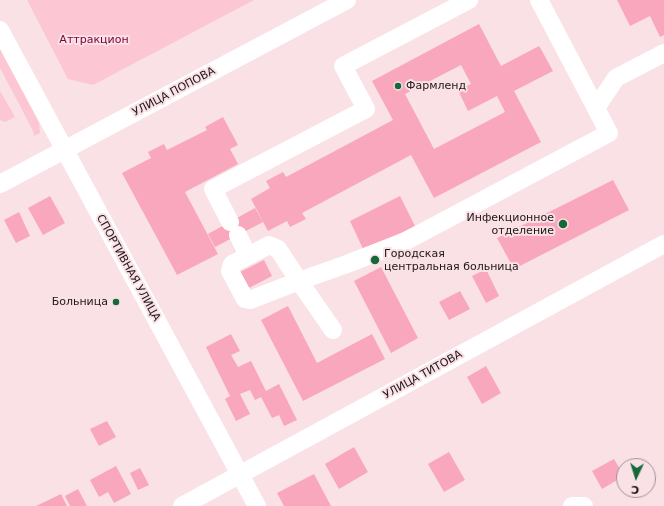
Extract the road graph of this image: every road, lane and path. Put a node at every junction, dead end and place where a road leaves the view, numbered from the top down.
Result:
1 (347, 0) edge
2 (469, 0) edge
3 (539, 0) edge
4 (0, 30) edge
5 (664, 53) edge
6 (596, 108) junction
7 (64, 149) junction
8 (0, 184) edge
9 (664, 244) edge
10 (248, 256) junction
11 (299, 281) junction
12 (333, 330) dead end
13 (240, 475) junction
14 (182, 506) edge
15 (258, 506) edge
16 (572, 506) edge
17 (584, 506) edge

1 - 7 street, УЛИЦА ПОПОВА
2 - 10 street
3 - 6 street
4 - 7 street, СПОРТИВНАЯ УЛИЦА
5 - 6 street
6 - 11 street
7 - 8 street, УЛИЦА ПОПОВА
7 - 13 street, СПОРТИВНАЯ УЛИЦА
9 - 13 street, УЛИЦА ТИТОВА
10 - 11 street
10 - 11 street
11 - 12 street
13 - 14 street, УЛИЦА ТИТОВА
13 - 15 street, СПОРТИВНАЯ УЛИЦА
16 - 17 street

